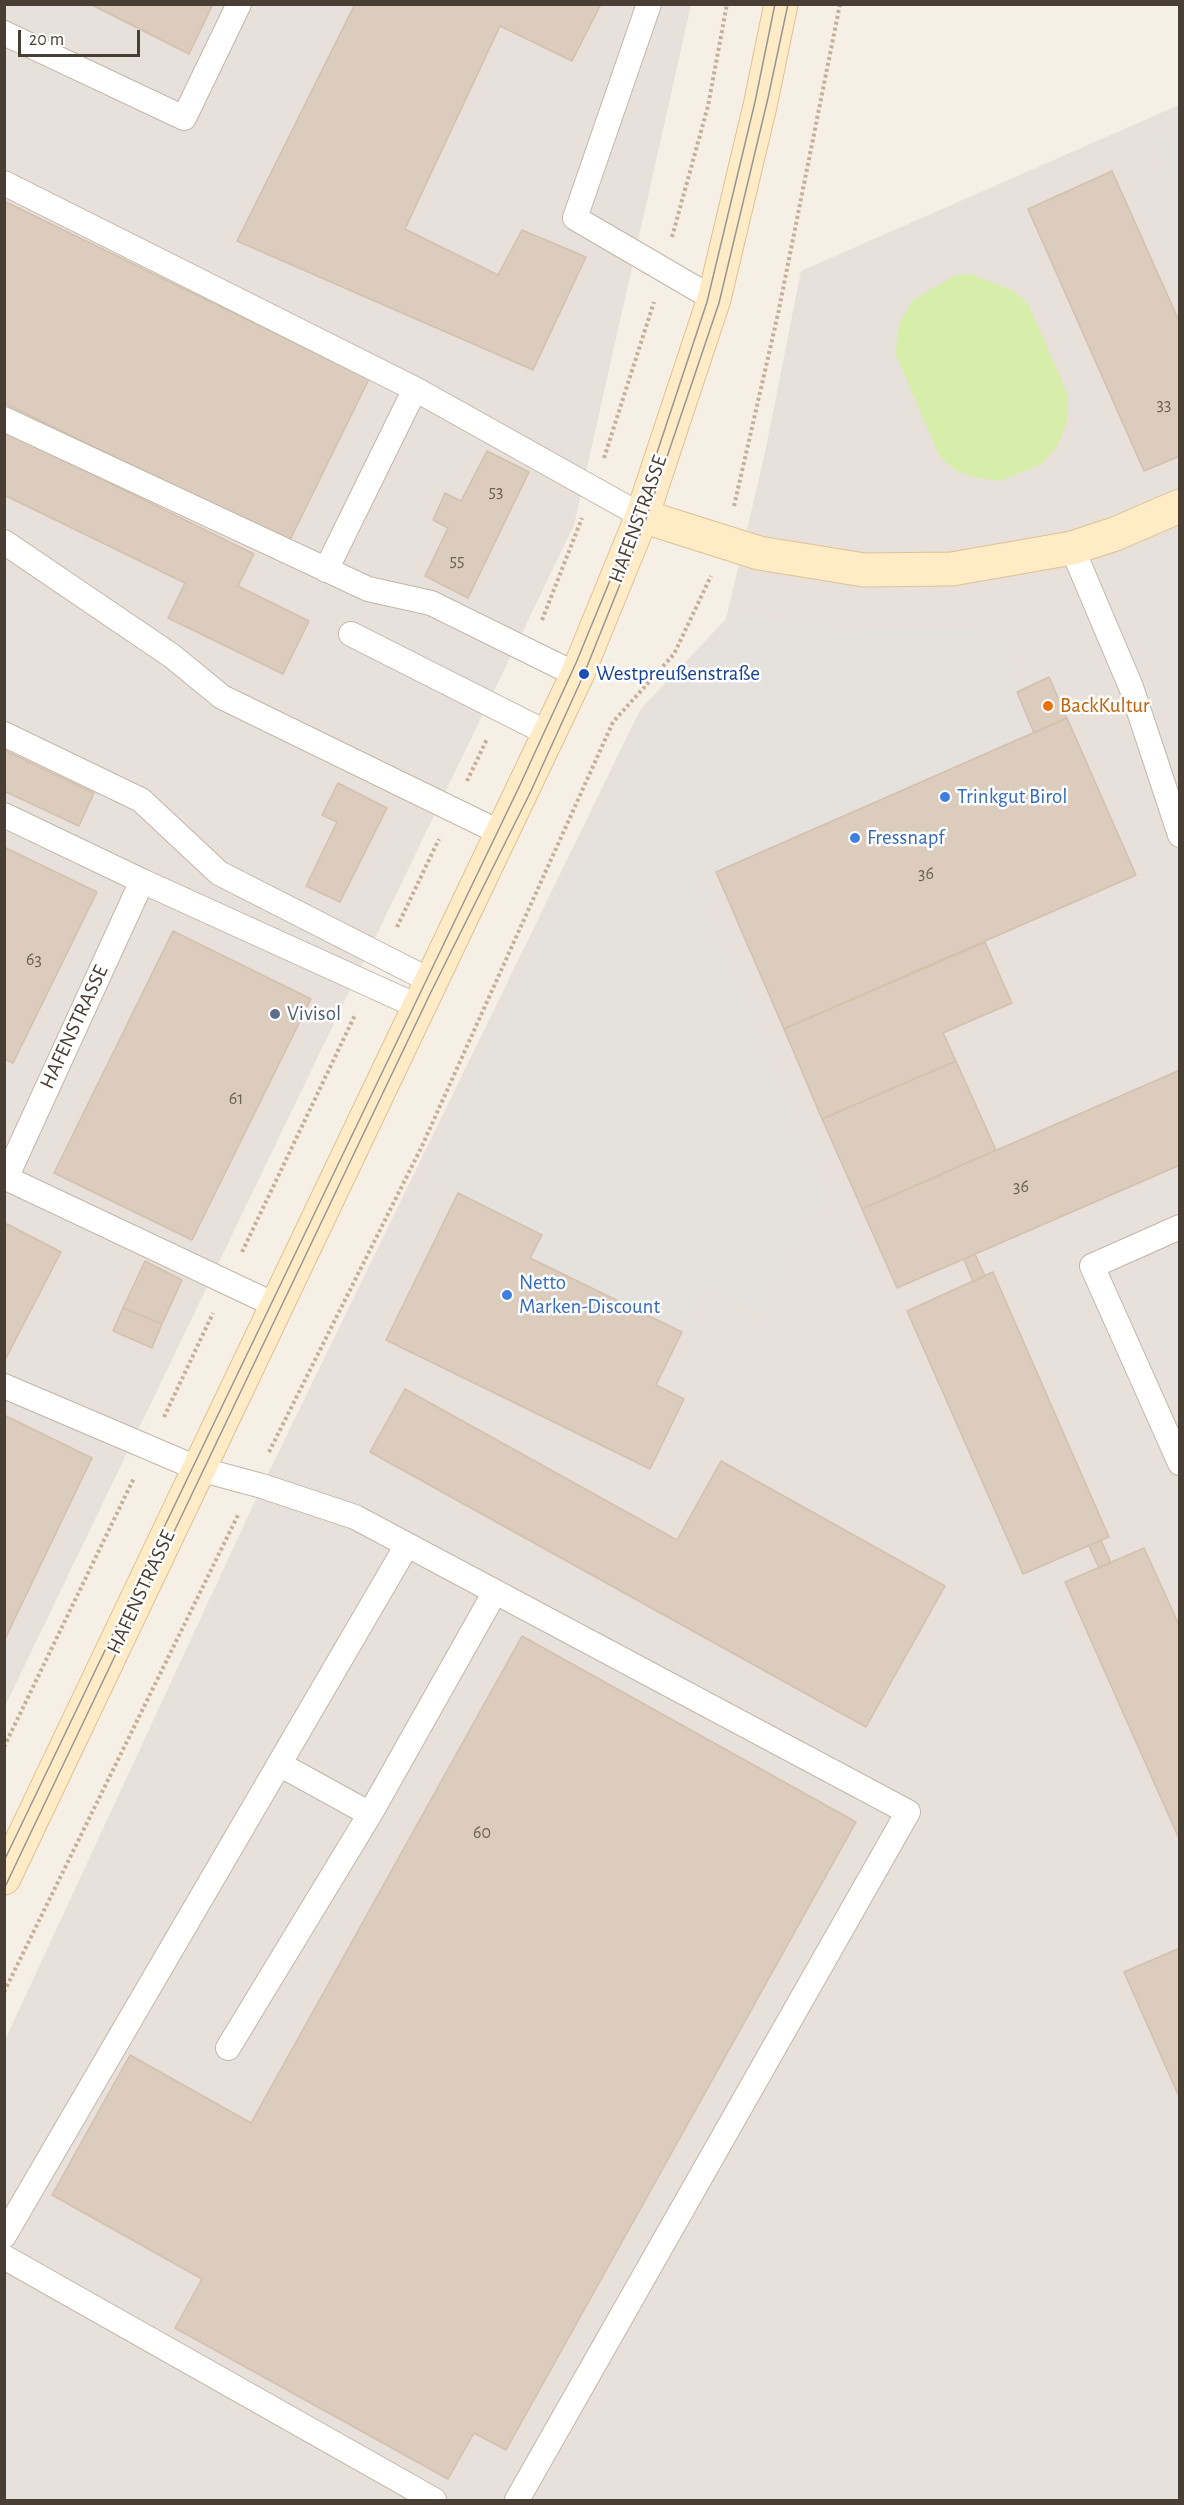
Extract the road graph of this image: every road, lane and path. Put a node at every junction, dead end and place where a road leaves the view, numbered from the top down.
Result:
1 (239, 4) edge
2 (649, 4) edge
3 (727, 4) edge
4 (781, 4) edge
5 (840, 4) edge
6 (4, 33) edge
7 (4, 183) edge
8 (664, 270) junction
9 (714, 299) junction
10 (415, 389) junction
11 (4, 419) edge
12 (593, 488) junction
13 (1179, 506) edge
14 (642, 516) junction
15 (4, 542) edge
16 (726, 542) junction
17 (1072, 548) junction
18 (326, 570) junction
19 (351, 634) dead end
20 (528, 650) junction
21 (577, 675) junction
22 (501, 710) junction
23 (4, 734) edge
24 (549, 734) junction
25 (453, 809) junction
26 (4, 815) edge
27 (503, 834) junction
28 (1179, 835) edge
29 (142, 881) junction
30 (383, 956) junction
31 (369, 984) junction
32 (425, 994) junction
33 (14, 1131) edge
34 (1179, 1227) edge
35 (228, 1283) junction
36 (277, 1306) junction
37 (4, 1386) edge
38 (149, 1448) junction
39 (1179, 1463) edge
40 (199, 1469) junction
41 (253, 1484) junction
42 (407, 1545) junction
43 (495, 1592) junction
44 (4, 1747) edge
45 (279, 1764) junction
46 (370, 1814) junction
47 (4, 1878) edge
48 (4, 1992) edge
49 (228, 2048) dead end
50 (4, 2236) edge
51 (4, 2257) edge
52 (434, 2500) edge
53 (517, 2500) edge

1 - 6 lane
2 - 8 lane
3 - 8 path
4 - 9 street, HAFENSTRASSE
5 - 16 path
7 - 10 lane
8 - 9 lane
8 - 12 path
9 - 14 street, HAFENSTRASSE
10 - 12 lane
10 - 18 lane
11 - 18 lane
12 - 14 lane
12 - 20 path
13 - 17 street
14 - 16 street
14 - 21 street, HAFENSTRASSE
15 - 25 lane
16 - 17 street
16 - 41 path
17 - 28 lane
18 - 20 lane
19 - 22 lane
20 - 21 lane
21 - 24 street, HAFENSTRASSE
22 - 24 lane
22 - 25 path
23 - 30 lane
24 - 27 street, HAFENSTRASSE
25 - 27 lane
25 - 30 path
26 - 29 lane
27 - 32 street, HAFENSTRASSE
29 - 31 lane
29 - 33 lane, HAFENSTRASSE
30 - 32 lane
31 - 32 lane
31 - 35 path
32 - 36 street, HAFENSTRASSE
33 - 35 lane, HAFENSTRASSE
34 - 39 lane
35 - 36 lane, HAFENSTRASSE
35 - 38 path
36 - 40 street, HAFENSTRASSE
37 - 38 lane
38 - 40 lane
38 - 44 path
40 - 41 lane
40 - 47 street, HAFENSTRASSE
41 - 42 lane
41 - 48 path
42 - 43 lane
42 - 45 lane
43 - 46 lane
43 - 53 lane
45 - 46 lane
45 - 50 lane
46 - 49 lane
51 - 52 lane

